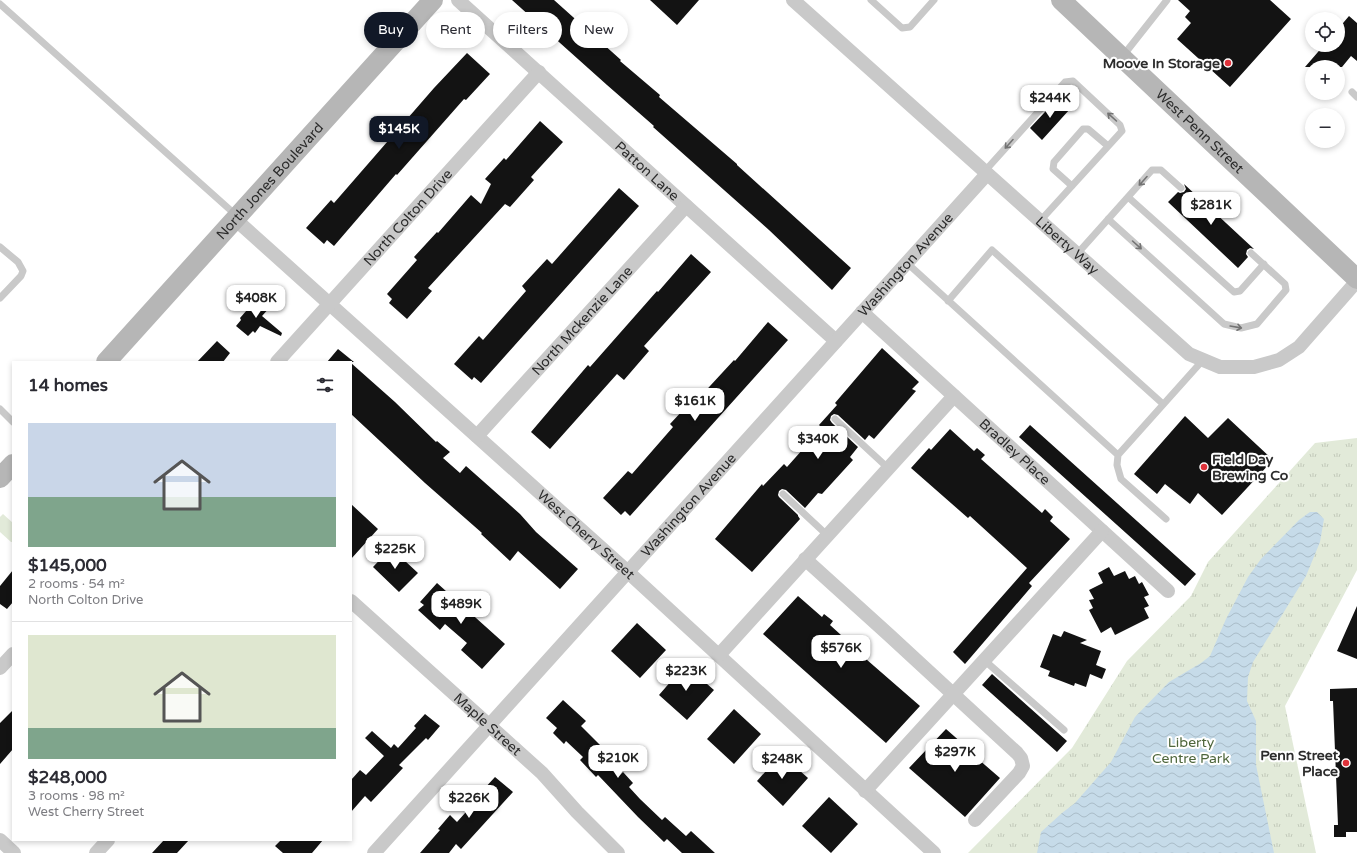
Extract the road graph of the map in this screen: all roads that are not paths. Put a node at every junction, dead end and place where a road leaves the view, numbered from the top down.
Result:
1 (433, 0) edge
2 (458, 0) edge
3 (871, 0) edge
4 (934, 0) edge
5 (1061, 0) edge
6 (1167, 0) edge
7 (798, 2) edge
8 (0, 4) edge
9 (1122, 57) junction
10 (538, 72) junction
11 (1108, 146) junction
12 (986, 173) junction
13 (1072, 186) junction
14 (1180, 188) dead end
15 (1128, 196) junction
16 (686, 206) junction
17 (236, 217) junction
18 (1108, 219) junction
19 (1040, 221) junction
20 (0, 247) edge
21 (1251, 253) dead end
22 (1077, 254) junction
23 (907, 263) junction
24 (1264, 264) junction
25 (1357, 280) edge
26 (0, 298) edge
27 (948, 301) junction
28 (330, 304) junction
29 (862, 312) junction
30 (836, 341) junction
31 (1203, 360) junction
32 (107, 361) edge
33 (278, 361) edge
34 (954, 396) junction
35 (1163, 404) junction
36 (0, 409) edge
37 (835, 419) dead end
38 (12, 421) edge
39 (477, 436) junction
40 (1118, 455) junction
41 (12, 465) edge
42 (888, 468) junction
43 (0, 478) edge
44 (783, 494) dead end
45 (1166, 518) dead end
46 (1102, 531) junction
47 (827, 535) junction
48 (805, 559) junction
49 (628, 572) junction
50 (1168, 591) dead end
51 (352, 602) edge
52 (12, 655) edge
53 (719, 655) junction
54 (984, 660) junction
55 (0, 668) edge
56 (953, 693) junction
57 (489, 725) junction
58 (1064, 730) dead end
59 (865, 791) junction
60 (975, 820) dead end
61 (0, 840) edge
62 (107, 841) edge
63 (14, 853) edge
64 (96, 853) edge
65 (374, 853) edge
66 (618, 853) edge
67 (934, 853) edge

1 - 17 street, North Jones Boulevard
2 - 10 street, Patton Lane
3 - 4 lane
5 - 9 street, West Penn Street
6 - 9 lane
7 - 12 street, Liberty Way
8 - 17 lane
9 - 25 street, West Penn Street
10 - 16 street, Patton Lane
10 - 28 street, North Colton Drive
11 -> 12 lane
11 - 13 lane
11 - 13 lane
12 - 19 street, Liberty Way
12 - 23 street, Washington Avenue
13 - 19 lane
14 -> 15 lane
15 - 18 lane
15 - 24 lane
16 - 30 street, Patton Lane
16 - 39 street, North Mckenzie Lane
17 - 28 street, West Cherry Street
17 - 32 street, North Jones Boulevard
18 - 22 lane
18 -> 24 lane
19 - 22 street, Liberty Way
20 - 26 lane
21 - 24 lane
22 - 31 street, Liberty Way
23 - 27 lane
23 - 29 street, Washington Avenue
25 - 31 street, Liberty Way
27 - 35 lane
27 - 40 lane
28 - 33 street, North Colton Drive
28 - 39 street, West Cherry Street
29 - 30 street, Washington Avenue
29 - 34 street, Bradley Place
30 - 49 street, Washington Avenue
31 - 35 lane
34 - 42 street
34 - 46 street, Bradley Place
35 - 40 lane
36 - 38 lane
37 - 42 lane
39 - 49 street, West Cherry Street
40 - 45 lane
41 - 43 street
42 - 47 street
44 - 47 lane
46 - 50 street, Bradley Place
46 - 54 street
47 - 48 street
48 - 53 street
48 - 56 street
49 - 53 street, West Cherry Street
49 - 57 street, Washington Avenue
51 - 57 street, Maple Street
52 - 55 street
53 - 59 street, West Cherry Street
54 - 56 street
54 - 58 lane
56 - 59 street
56 - 60 street
57 - 65 street, Washington Avenue
57 - 66 street, Maple Street
59 - 67 street, West Cherry Street
61 - 63 street
62 - 64 street

